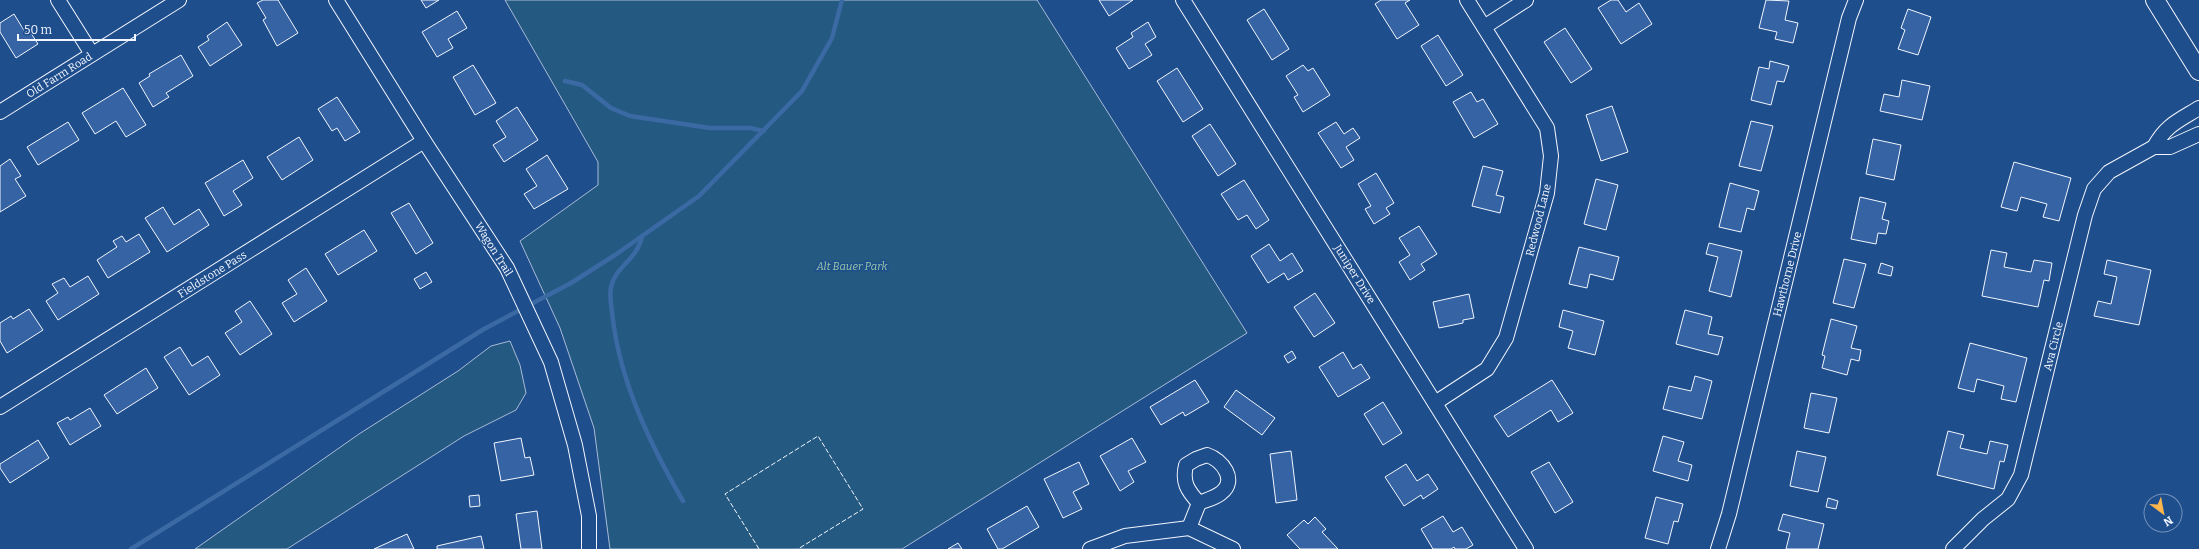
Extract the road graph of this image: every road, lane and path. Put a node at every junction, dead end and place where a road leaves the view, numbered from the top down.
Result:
1 (58, 0) edge
2 (179, 0) edge
3 (336, 0) edge
4 (1183, 0) edge
5 (1467, 0) edge
6 (1526, 0) edge
7 (1856, 0) edge
8 (2155, 0) edge
9 (1484, 27) junction
10 (92, 54) junction
11 (2199, 71) edge
12 (2199, 108) edge
13 (0, 112) edge
14 (2199, 134) edge
15 (424, 141) junction
16 (2154, 147) junction
17 (1436, 403) junction
18 (0, 407) edge
19 (1199, 503) dead end
20 (1189, 528) junction
21 (589, 549) edge
22 (1090, 549) edge
23 (1233, 549) edge
24 (1526, 549) edge
25 (1718, 549) edge
26 (1953, 549) edge

1 - 10 street
2 - 10 street, Old Farm Road
3 - 15 street, Wagon Trail
4 - 17 street, Juniper Drive
5 - 9 street, Redwood Lane
6 - 9 street
7 - 25 street, Hawthorne Drive
8 - 11 street
9 - 17 street, Redwood Lane
10 - 13 street, Old Farm Road
12 - 16 street, Ava Circle
14 - 16 street, Ava Circle
15 - 18 street, Fieldstone Pass
15 - 21 street, Wagon Trail
16 - 26 street, Ava Circle
17 - 24 street, Juniper Drive
19 - 20 street
20 - 22 street
20 - 23 street

